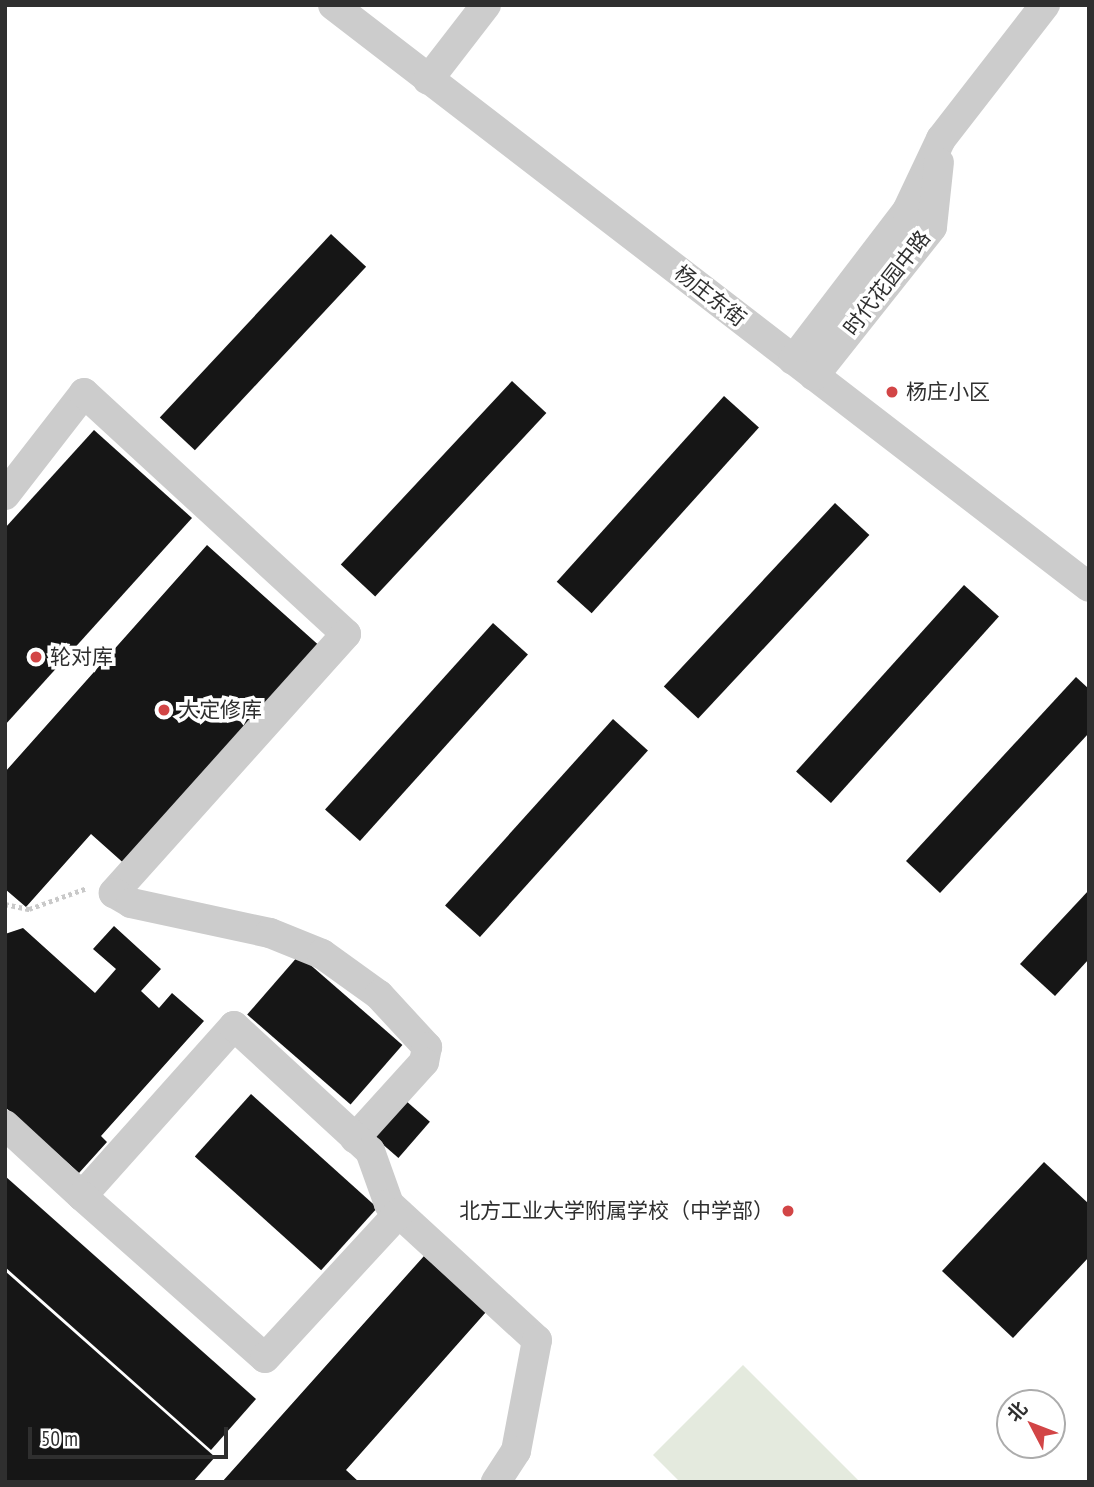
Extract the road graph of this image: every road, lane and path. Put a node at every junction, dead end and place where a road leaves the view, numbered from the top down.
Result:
1 (332, 5) edge
2 (486, 5) edge
3 (1045, 5) edge
4 (428, 80) junction
5 (804, 368) junction
6 (5, 495) edge
7 (1089, 587) edge
8 (118, 883) junction
9 (5, 904) edge
10 (5, 1125) edge
11 (355, 1138) junction
12 (82, 1196) junction
13 (399, 1213) junction
14 (496, 1482) edge

1 - 4 street, 杨庄东街
2 - 4 street
3 - 5 street, 时代花园中路
4 - 5 street, 杨庄东街
5 - 7 street, 杨庄东街
6 - 8 street
8 - 9 path
8 - 11 street
10 - 12 street
11 - 12 street
11 - 13 street
12 - 13 street
13 - 14 street

